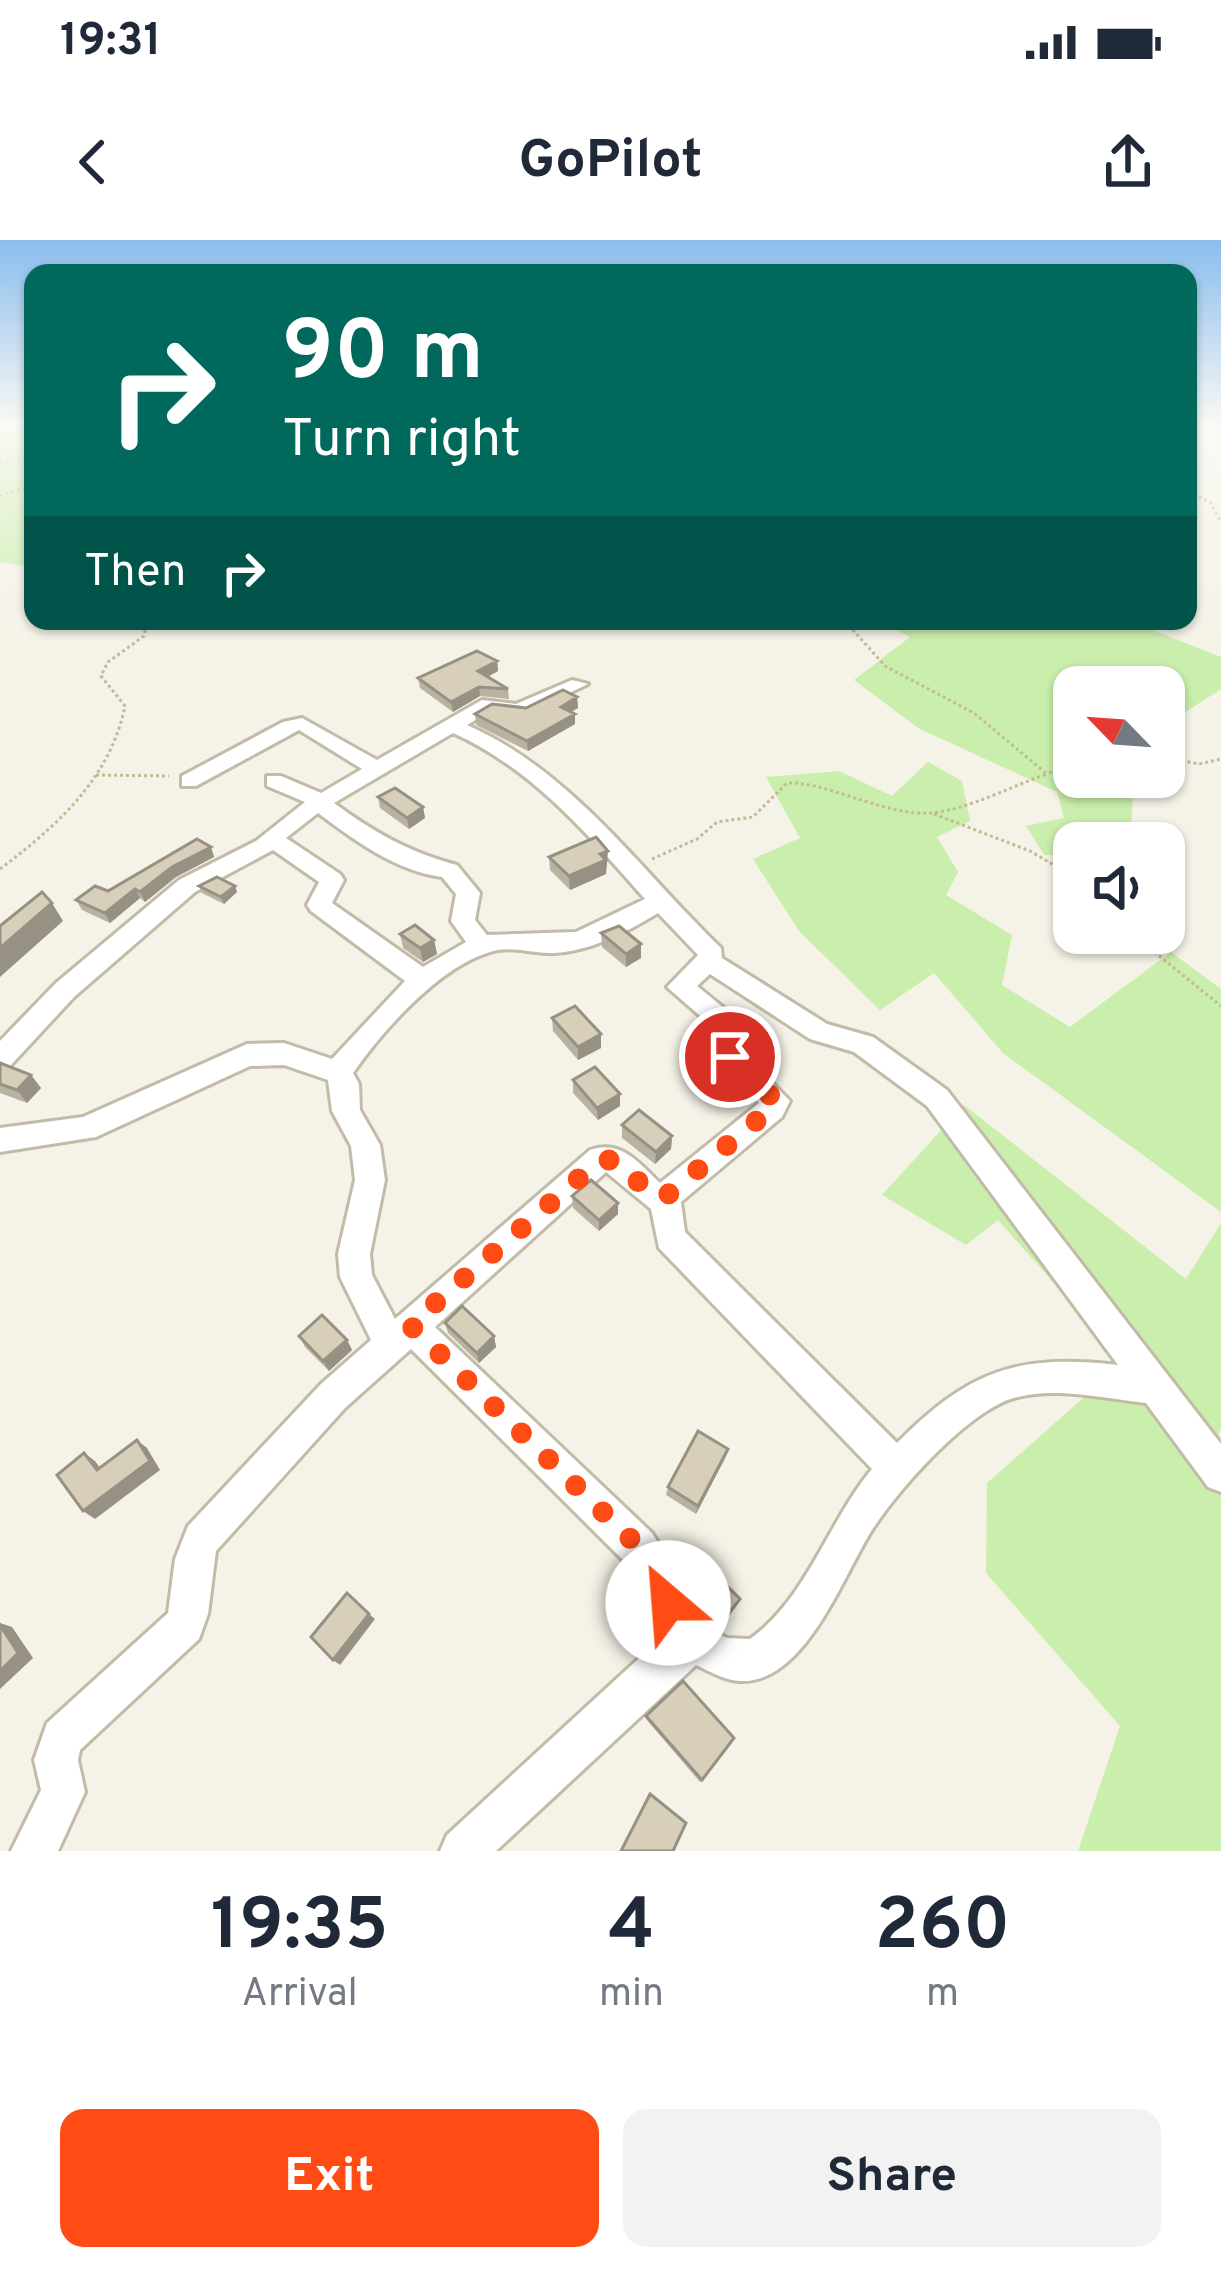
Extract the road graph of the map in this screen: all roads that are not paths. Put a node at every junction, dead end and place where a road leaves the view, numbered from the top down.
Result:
1 (579, 684) dead end
2 (451, 725) junction
3 (379, 770) junction
4 (189, 781) road end
5 (274, 781) dead end
6 (321, 802) junction
7 (272, 838) junction
8 (656, 903) junction
9 (481, 945) junction
10 (708, 961) junction
11 (425, 982) junction
12 (0, 1058) edge
13 (338, 1072) junction
14 (0, 1140) edge
15 (665, 1197) junction
16 (400, 1335) junction
17 (1153, 1386) junction
18 (899, 1471) junction
19 (1221, 1474) edge
20 (682, 1638) junction
21 (34, 1851) edge
22 (463, 1851) edge

1 - 2 street
2 - 3 street
2 - 8 street
3 - 4 street
3 - 6 street
5 - 6 street
6 - 7 street
6 - 9 street
7 - 11 street
7 - 12 street
8 - 9 street
8 - 10 street
9 - 11 street
10 - 15 street
10 - 17 street
11 - 13 street
13 - 14 street
13 - 16 street
15 - 16 street
15 - 18 street
16 - 20 street
16 - 21 street
17 - 18 street
17 - 19 street
18 - 20 street
20 - 22 street

